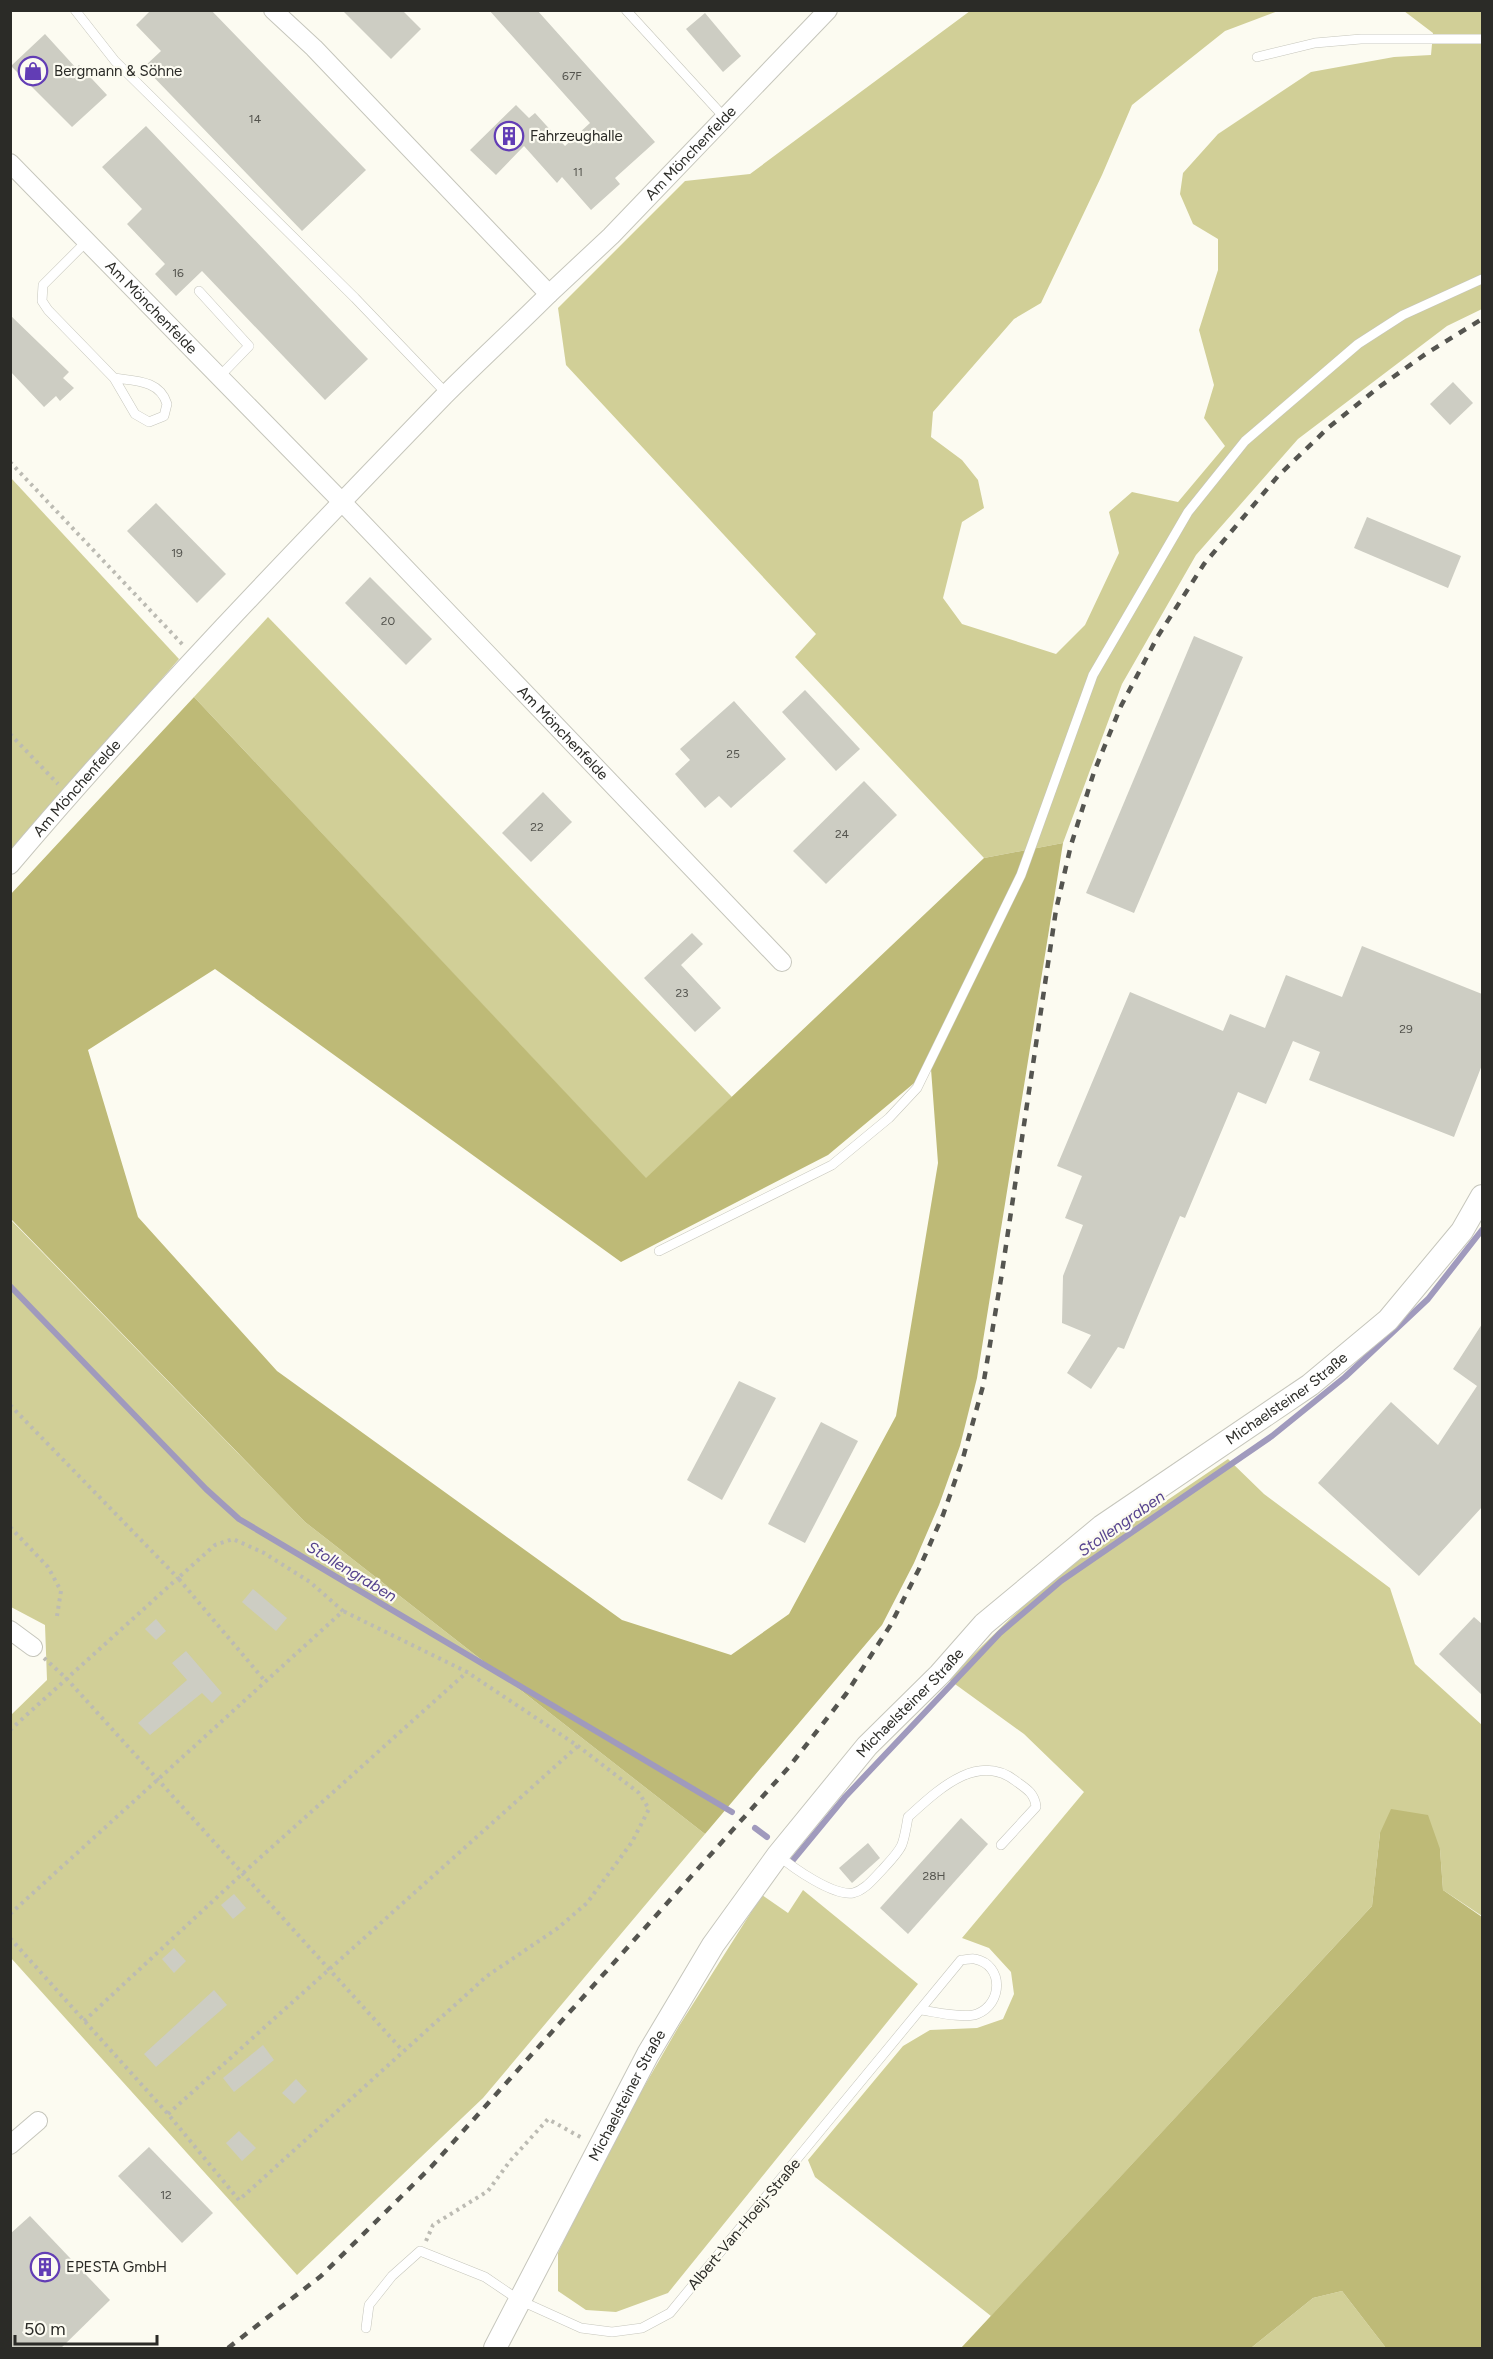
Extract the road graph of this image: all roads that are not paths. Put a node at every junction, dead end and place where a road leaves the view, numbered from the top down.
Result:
1 (75, 10) edge
2 (273, 10) edge
3 (626, 10) edge
4 (828, 10) edge
5 (1482, 39) edge
6 (1257, 57) dead end
7 (724, 117) junction
8 (10, 163) edge
9 (87, 241) junction
10 (1482, 279) edge
11 (199, 291) dead end
12 (549, 294) junction
13 (219, 377) junction
14 (114, 378) junction
15 (447, 394) junction
16 (343, 503) junction
17 (10, 865) edge
18 (782, 962) dead end
19 (1482, 1196) edge
20 (659, 1251) dead end
21 (10, 1630) edge
22 (33, 1647) road end
23 (1001, 1845) dead end
24 (778, 1855) junction
25 (921, 2010) junction
26 (38, 2121) dead end
27 (10, 2145) edge
28 (519, 2300) junction
29 (366, 2328) dead end
30 (495, 2349) edge

1 - 15 lane
2 - 12 street
3 - 7 lane
4 - 7 street, Am Mönchenfelde
5 - 6 lane
7 - 12 street, Am Mönchenfelde
8 - 9 street, Am Mönchenfelde
9 - 13 street, Am Mönchenfelde
9 - 14 lane
10 - 20 lane
11 - 13 lane
12 - 15 street, Am Mönchenfelde
13 - 16 street, Am Mönchenfelde
14 - 14 lane
15 - 16 street, Am Mönchenfelde
16 - 17 street, Am Mönchenfelde
16 - 18 street, Am Mönchenfelde
19 - 24 street, Michaelsteiner Straße
21 - 22 street
23 - 24 lane
24 - 28 street, Michaelsteiner Straße
25 - 25 lane, Albert-Van-Hoeij-Straße
25 - 28 lane, Albert-Van-Hoeij-Straße
26 - 27 street
28 - 29 lane, Albert-Van-Hoeij-Straße
28 - 30 street, Michaelsteiner Straße

